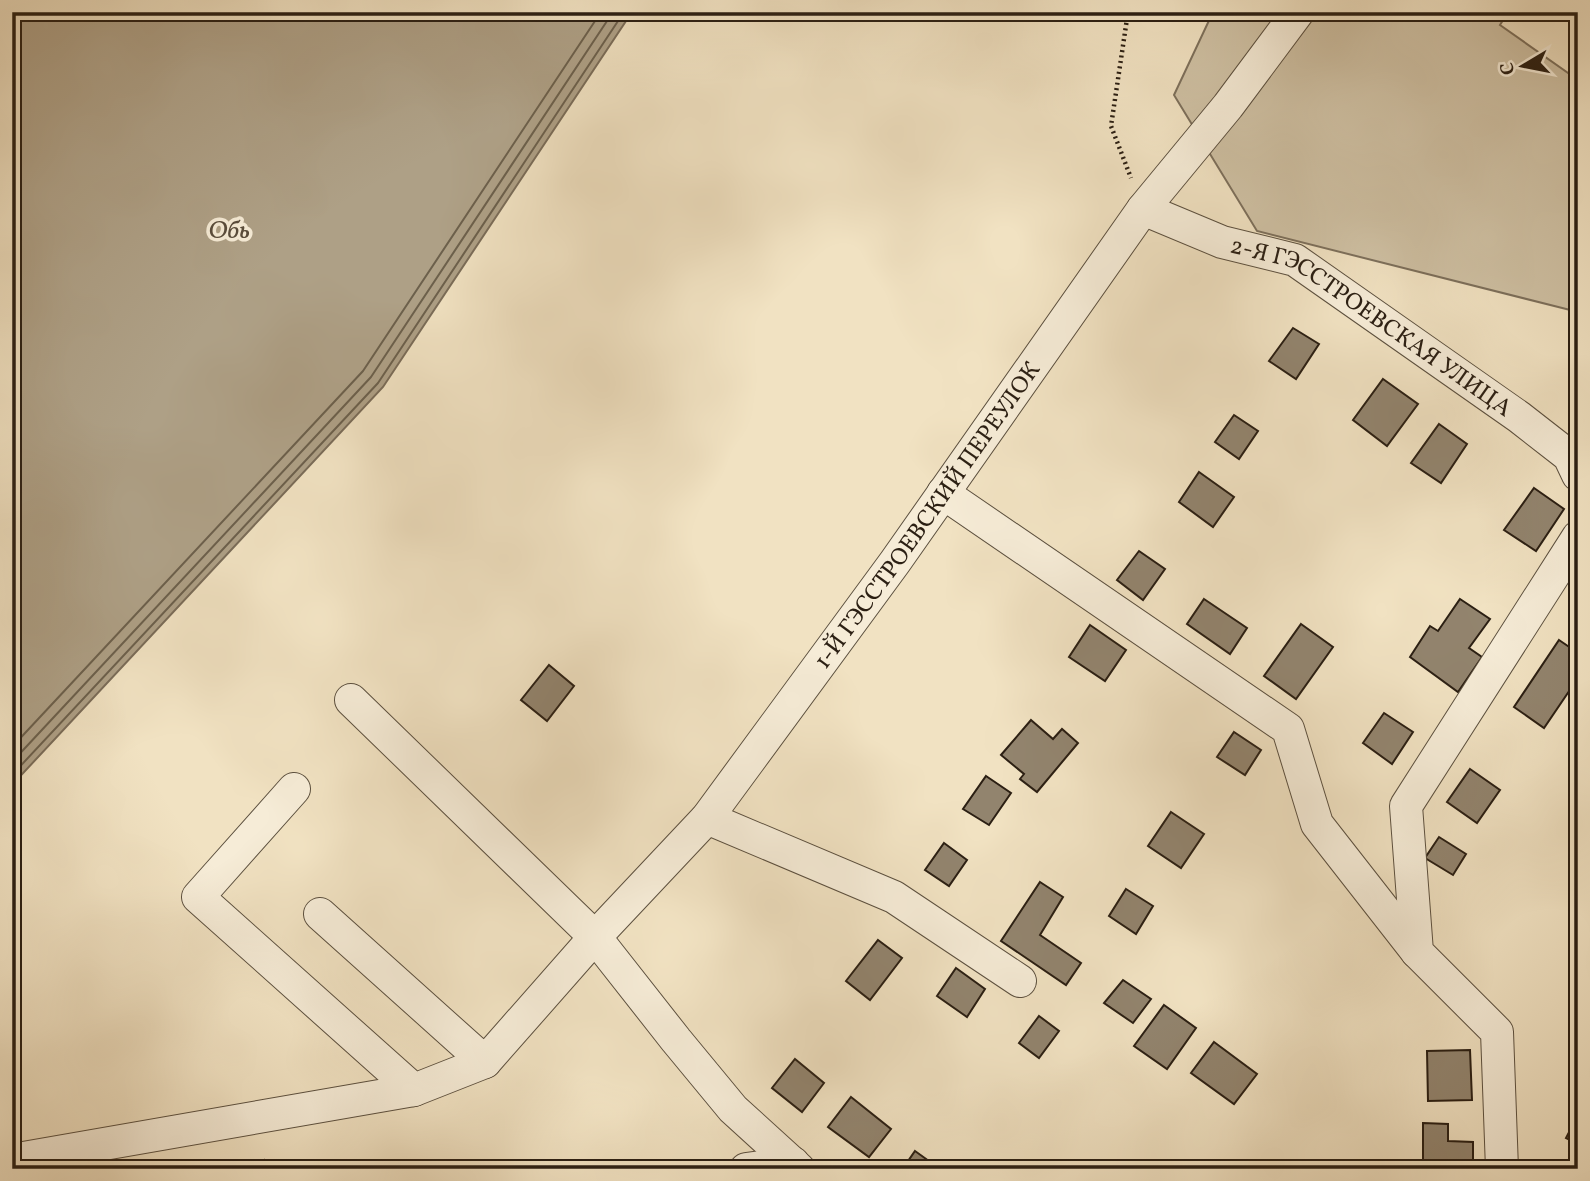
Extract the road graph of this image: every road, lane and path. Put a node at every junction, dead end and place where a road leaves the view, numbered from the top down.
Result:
1 (1128, 12) edge
2 (1298, 12) edge
3 (1143, 209) junction
4 (1578, 475) edge
5 (943, 493) junction
6 (1578, 537) edge
7 (351, 700) dead end
8 (294, 789) dead end
9 (707, 818) junction
10 (320, 914) dead end
11 (595, 937) junction
12 (1417, 952) junction
13 (1020, 981) dead end
14 (485, 1062) junction
15 (414, 1090) junction
16 (12, 1160) edge
17 (796, 1166) edge
18 (746, 1169) edge
19 (1502, 1169) edge

1 - 3 path
2 - 3 street, 1-Й ГЭССТРОЕВСКИЙ ПЕРЕУЛОК
3 - 4 street, 2-Я ГЭССТРОЕВСКАЯ УЛИЦА
3 - 5 street, 1-Й ГЭССТРОЕВСКИЙ ПЕРЕУЛОК
5 - 9 street, 1-Й ГЭССТРОЕВСКИЙ ПЕРЕУЛОК
5 - 12 street
6 - 12 street
7 - 11 street
8 - 15 street
9 - 11 street, 1-Й ГЭССТРОЕВСКИЙ ПЕРЕУЛОК
9 - 13 street
10 - 14 street
11 - 14 street, 1-Й ГЭССТРОЕВСКИЙ ПЕРЕУЛОК
11 - 17 street
12 - 19 street
14 - 15 street
15 - 16 street
17 - 18 street

